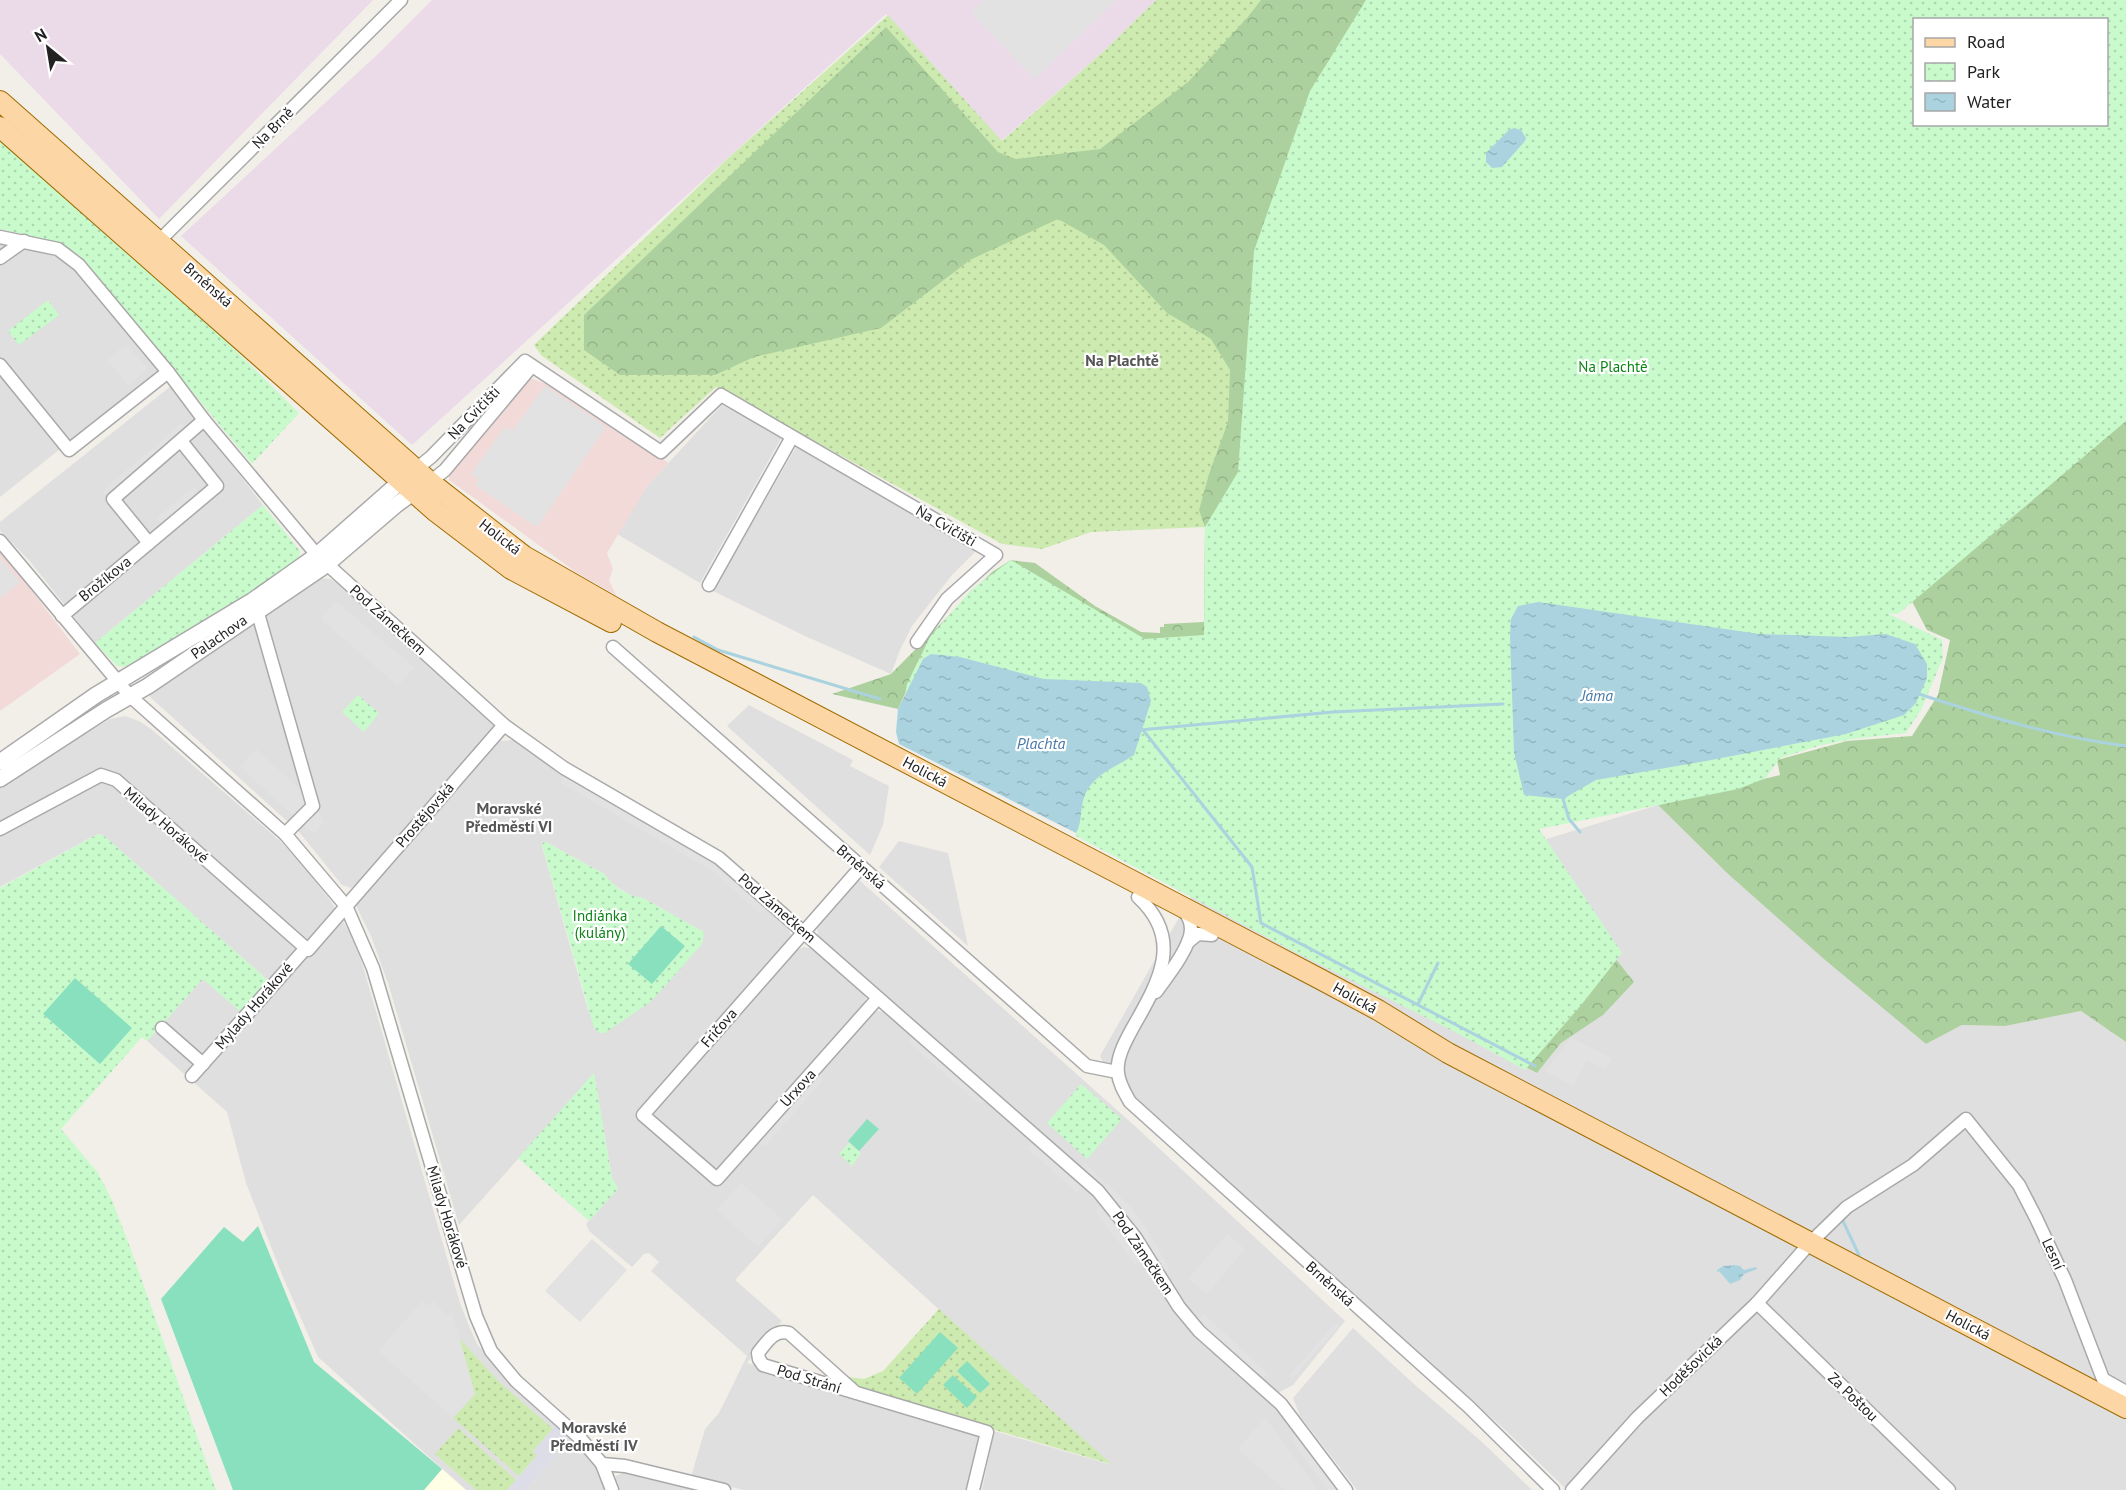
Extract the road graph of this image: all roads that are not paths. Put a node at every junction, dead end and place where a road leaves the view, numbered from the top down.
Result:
1 (401, 0) edge
2 (0, 101) edge
3 (0, 127) edge
4 (0, 237) edge
5 (24, 241) junction
6 (152, 248) junction
7 (0, 258) edge
8 (0, 365) edge
9 (532, 366) junction
10 (168, 372) junction
11 (204, 420) junction
12 (792, 437) junction
13 (181, 441) junction
14 (423, 475) junction
15 (406, 487) junction
16 (0, 541) edge
17 (149, 543) junction
18 (321, 560) junction
19 (709, 585) dead end
20 (258, 610) junction
21 (62, 616) junction
22 (917, 642) dead end
23 (613, 647) dead end
24 (117, 683) junction
25 (130, 696) junction
26 (504, 725) junction
27 (0, 762) edge
28 (0, 779) edge
29 (0, 829) edge
30 (285, 834) junction
31 (861, 867) junction
32 (1138, 897) junction
33 (1179, 904) junction
34 (346, 906) junction
35 (804, 932) junction
36 (1189, 934) junction
37 (306, 948) junction
38 (878, 998) junction
39 (1139, 1018) junction
40 (162, 1028) dead end
41 (1449, 1053) junction
42 (203, 1064) junction
43 (1117, 1072) junction
44 (192, 1076) dead end
45 (717, 1179) joint
46 (1810, 1243) junction
47 (1756, 1304) junction
48 (2126, 1392) edge
49 (856, 1393) junction
50 (2126, 1408) edge
51 (602, 1464) junction
52 (612, 1490) edge
53 (724, 1490) edge
54 (973, 1490) edge
55 (1346, 1490) edge
56 (1553, 1490) edge
57 (1572, 1490) edge
58 (1949, 1490) edge

1 - 6 street, Na Brně
2 - 6 main road, Brněnská
3 - 6 main road, Brněnská
4 - 5 street, Pod Zámečkem
5 - 7 street
5 - 10 street, Pod Zámečkem
6 - 14 main road, Brněnská
6 - 15 main road, Brněnská
8 - 10 street
9 - 12 street, Na Cvičišti
9 - 14 street, Na Cvičišti
9 - 14 street, Na Cvičišti
10 - 11 street, Pod Zámečkem
11 - 13 street
11 - 18 street, Pod Zámečkem
12 - 19 street
12 - 22 street, Na Cvičišti
13 - 17 street
13 - 17 street, Brožíkova
14 - 15 street, Palachova
14 - 33 main road, Holická
15 - 18 street, Palachova
15 - 32 main road, Holická
16 - 21 street
17 - 21 street, Brožíkova
18 - 20 street, Palachova
18 - 24 street, Palachova
18 - 26 street, Pod Zámečkem
20 - 25 street, Palachova
20 - 30 street
21 - 24 street
23 - 31 street, Brněnská
24 - 25 street, Milady Horákové
24 - 27 street, Palachova
25 - 28 street, Palachova
25 - 30 street, Milady Horákové
26 - 34 street, Prostějovská
26 - 35 street, Pod Zámečkem
29 - 37 street, Milady Horákové
30 - 34 street, Milady Horákové
31 - 35 street, Fričova
31 - 43 street, Brněnská
32 - 36 main road, Holická
32 - 39 street
33 - 36 street
33 - 41 main road, Holická
34 - 37 street
34 - 51 street, Milady Horákové
35 - 38 street, Pod Zámečkem
35 - 45 street, Fričova
36 - 39 street
36 - 41 main road, Holická
37 - 42 street, Mylady Horákové
38 - 45 street, Urxova
38 - 55 street, Pod Zámečkem
39 - 43 street
40 - 42 street, Mylady Horákové
41 - 46 main road, Holická
42 - 44 street, Mylady Horákové
43 - 56 street, Brněnská
46 - 47 street, Hoděšovická
46 - 48 street, Lesní
46 - 50 main road, Holická
47 - 57 street, Hoděšovická
47 - 58 street, Za Poštou
49 - 49 street, Pod Strání
49 - 54 street, Pod Strání
51 - 52 street, Milady Horákové
51 - 53 street

